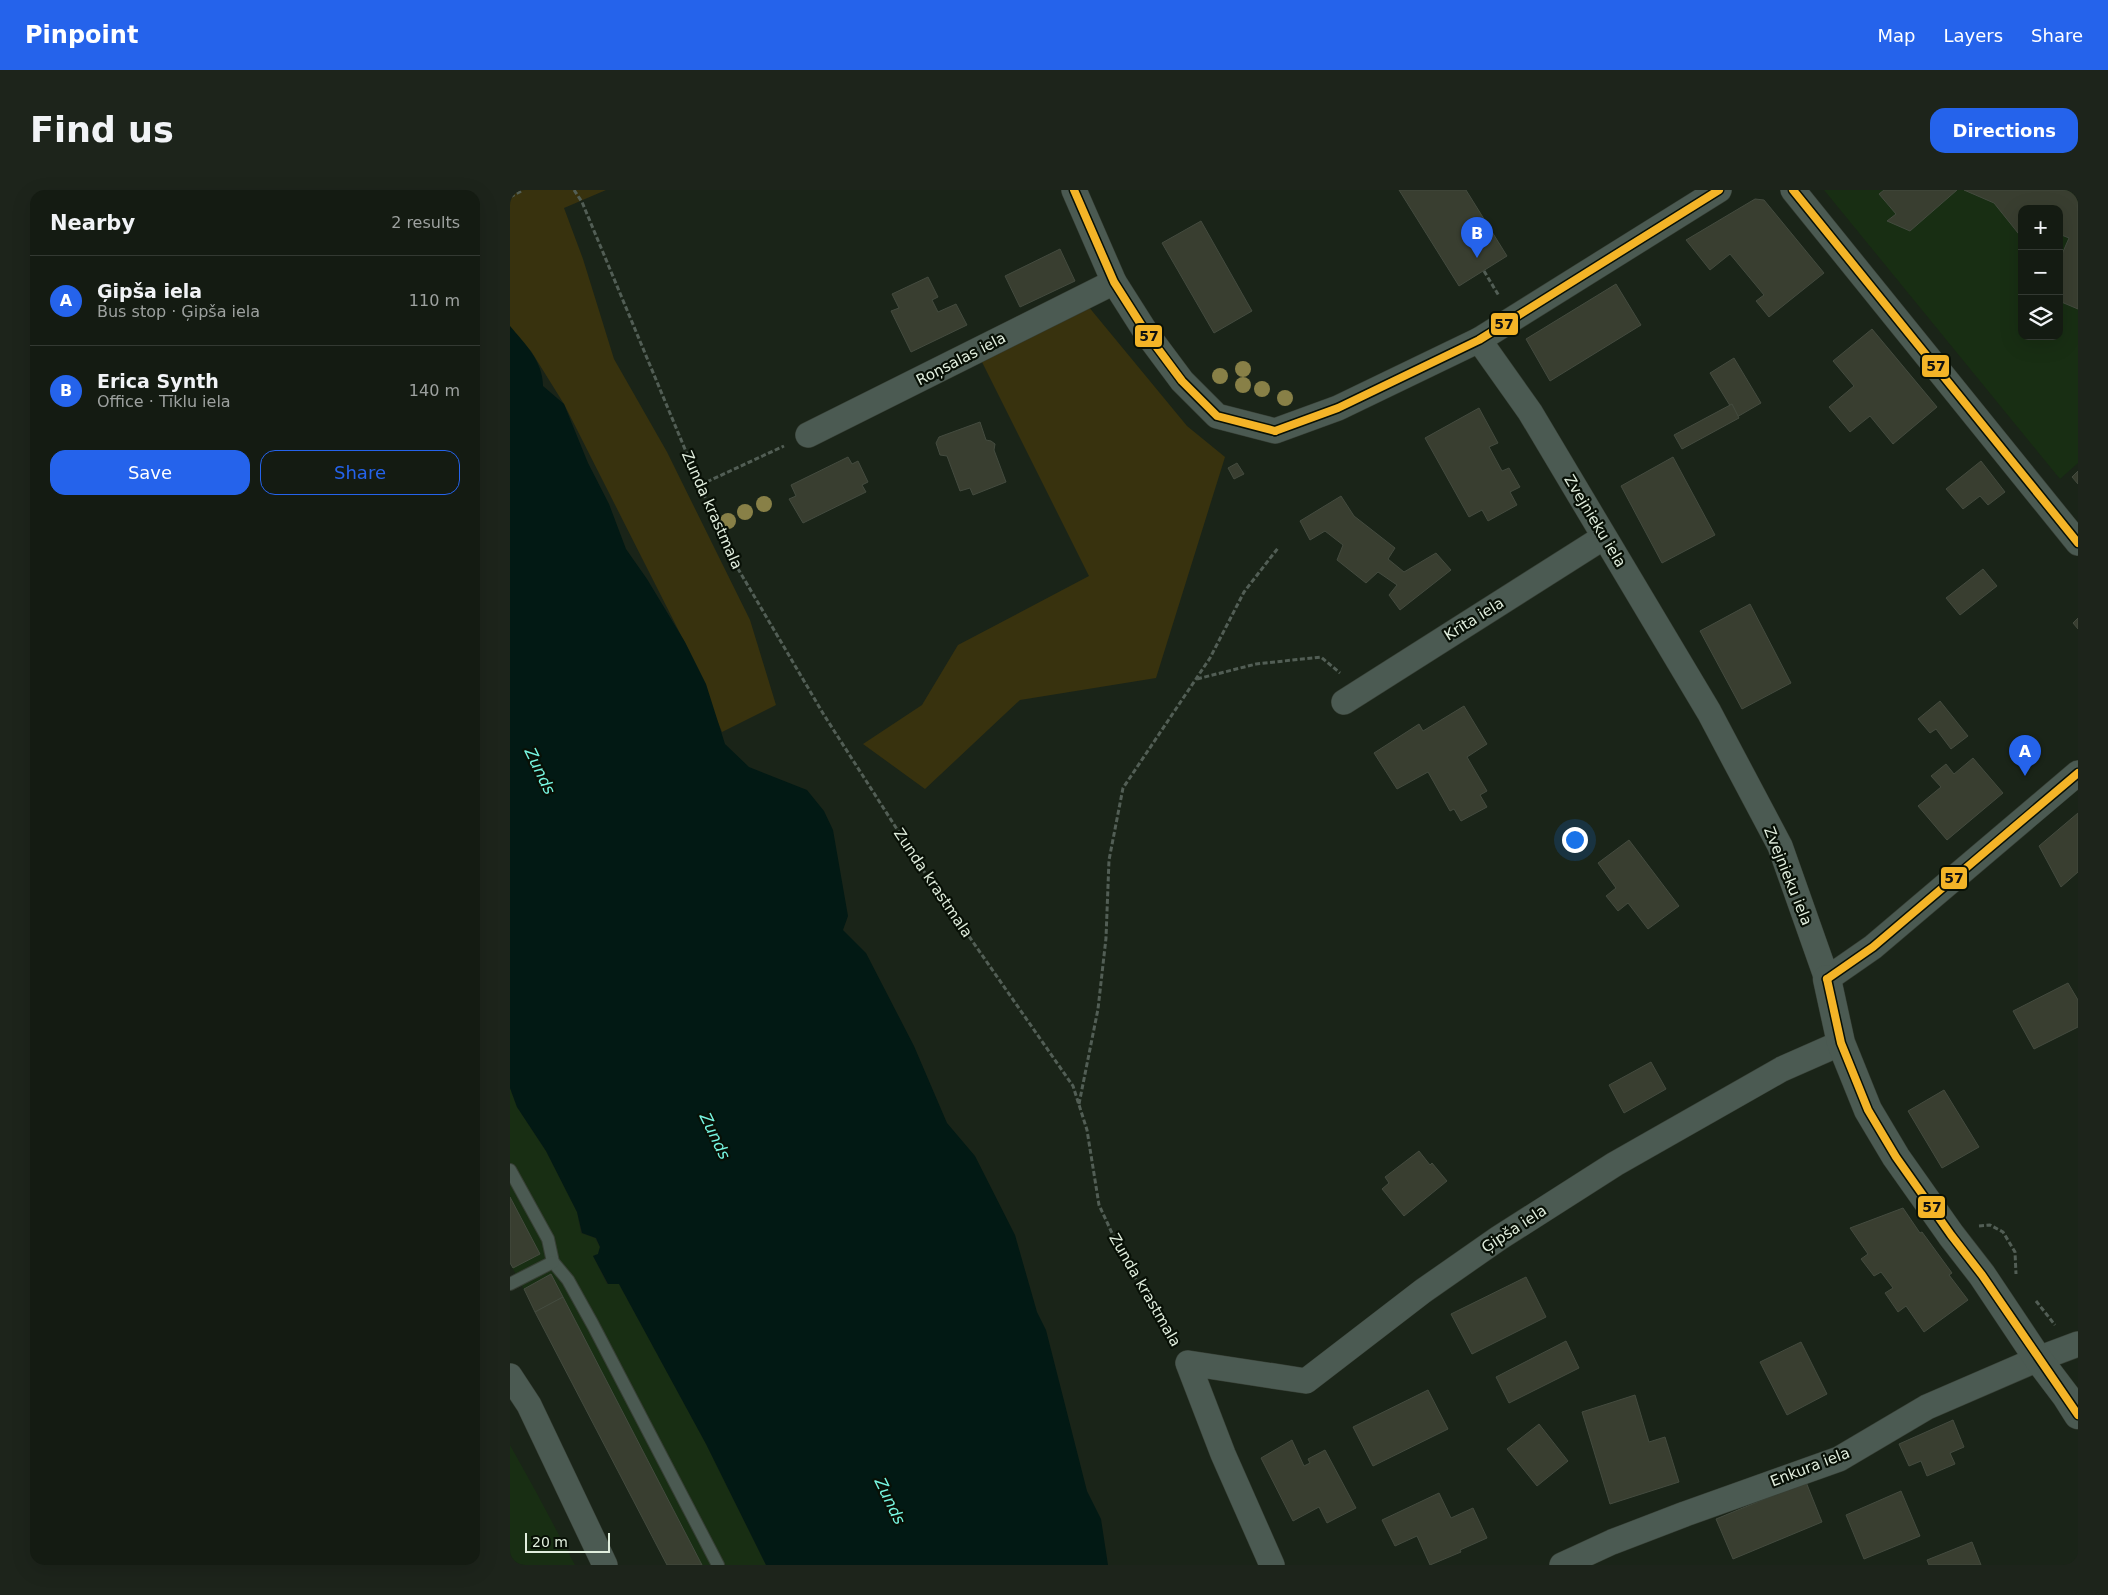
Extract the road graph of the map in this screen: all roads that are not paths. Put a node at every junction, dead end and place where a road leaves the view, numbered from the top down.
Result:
1 (1074, 190) edge
2 (1719, 190) edge
3 (1793, 190) edge
4 (1114, 282) junction
5 (1479, 340) junction
6 (808, 435) road end
7 (1604, 537) junction
8 (2078, 543) edge
9 (1353, 696) road end
10 (2078, 773) edge
11 (1827, 979) junction
12 (1841, 1044) junction
13 (510, 1170) edge
14 (552, 1262) junction
15 (510, 1284) edge
16 (2075, 1346) edge
17 (2038, 1359) junction
18 (1188, 1363) joint
19 (510, 1376) edge
20 (2078, 1415) edge
21 (606, 1565) edge
22 (718, 1565) edge
23 (1272, 1565) edge
24 (1562, 1565) edge

1 - 4 street
2 - 5 street
3 - 8 street
4 - 5 street
4 - 6 street, Roņsalas iela
5 - 7 street, Zvejnieku iela
7 - 9 street, Krīta iela
7 - 11 street, Zvejnieku iela
10 - 11 street
11 - 12 street, Zvejnieku iela
12 - 17 street, Zvejnieku iela
12 - 18 street, Ģipša iela
13 - 14 lane
14 - 15 lane
14 - 22 lane
16 - 17 street, Enkura iela
17 - 20 street, Zvejnieku iela
17 - 24 street, Enkura iela
18 - 23 street, Zunda krastmala
19 - 21 street

